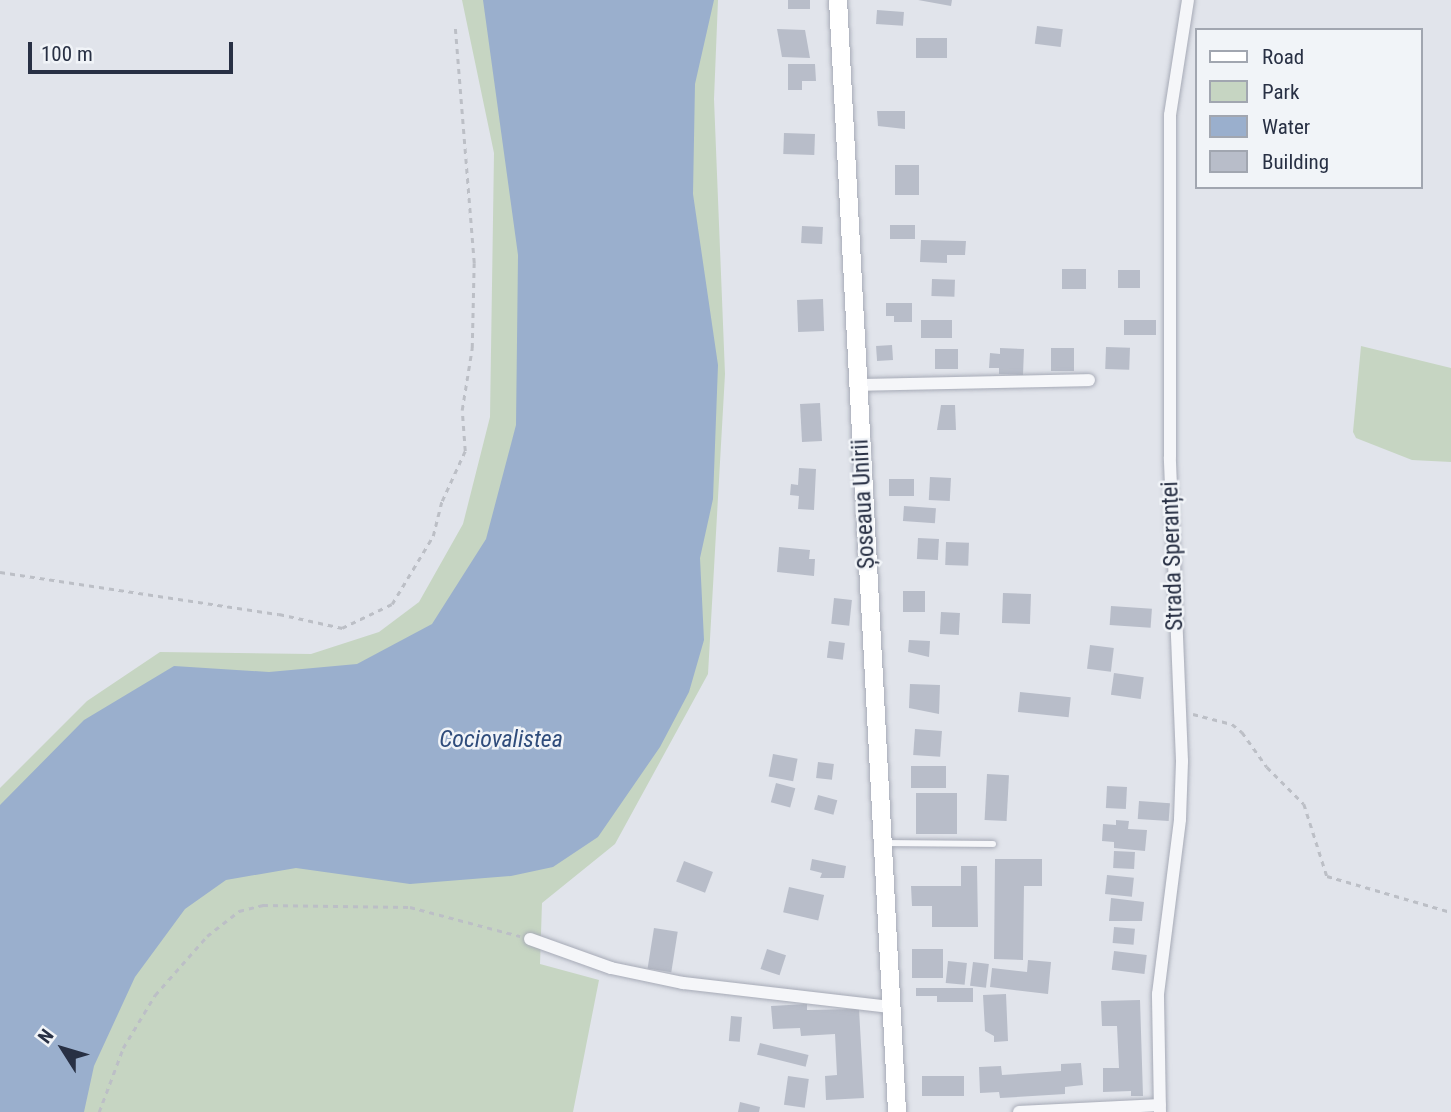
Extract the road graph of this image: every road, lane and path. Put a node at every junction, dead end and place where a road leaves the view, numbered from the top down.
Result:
1 (838, 0) edge
2 (1188, 0) edge
3 (455, 25) dead end
4 (1089, 380) dead end
5 (857, 386) junction
6 (0, 572) edge
7 (1179, 710) junction
8 (883, 844) junction
9 (993, 844) dead end
10 (1451, 912) edge
11 (530, 939) joint
12 (891, 1007) junction
13 (1160, 1108) edge
14 (99, 1112) edge
15 (897, 1112) edge
16 (1019, 1112) edge

1 - 5 main road, Șoseaua Unirii
2 - 7 street, Strada Speranței
3 - 6 path
4 - 5 street
5 - 8 main road, Șoseaua Unirii
7 - 10 path
7 - 13 street, Strada Speranței
8 - 9 lane
8 - 12 main road, Șoseaua Unirii
11 - 12 street
11 - 14 path
12 - 15 main road, Șoseaua Unirii
13 - 16 street

